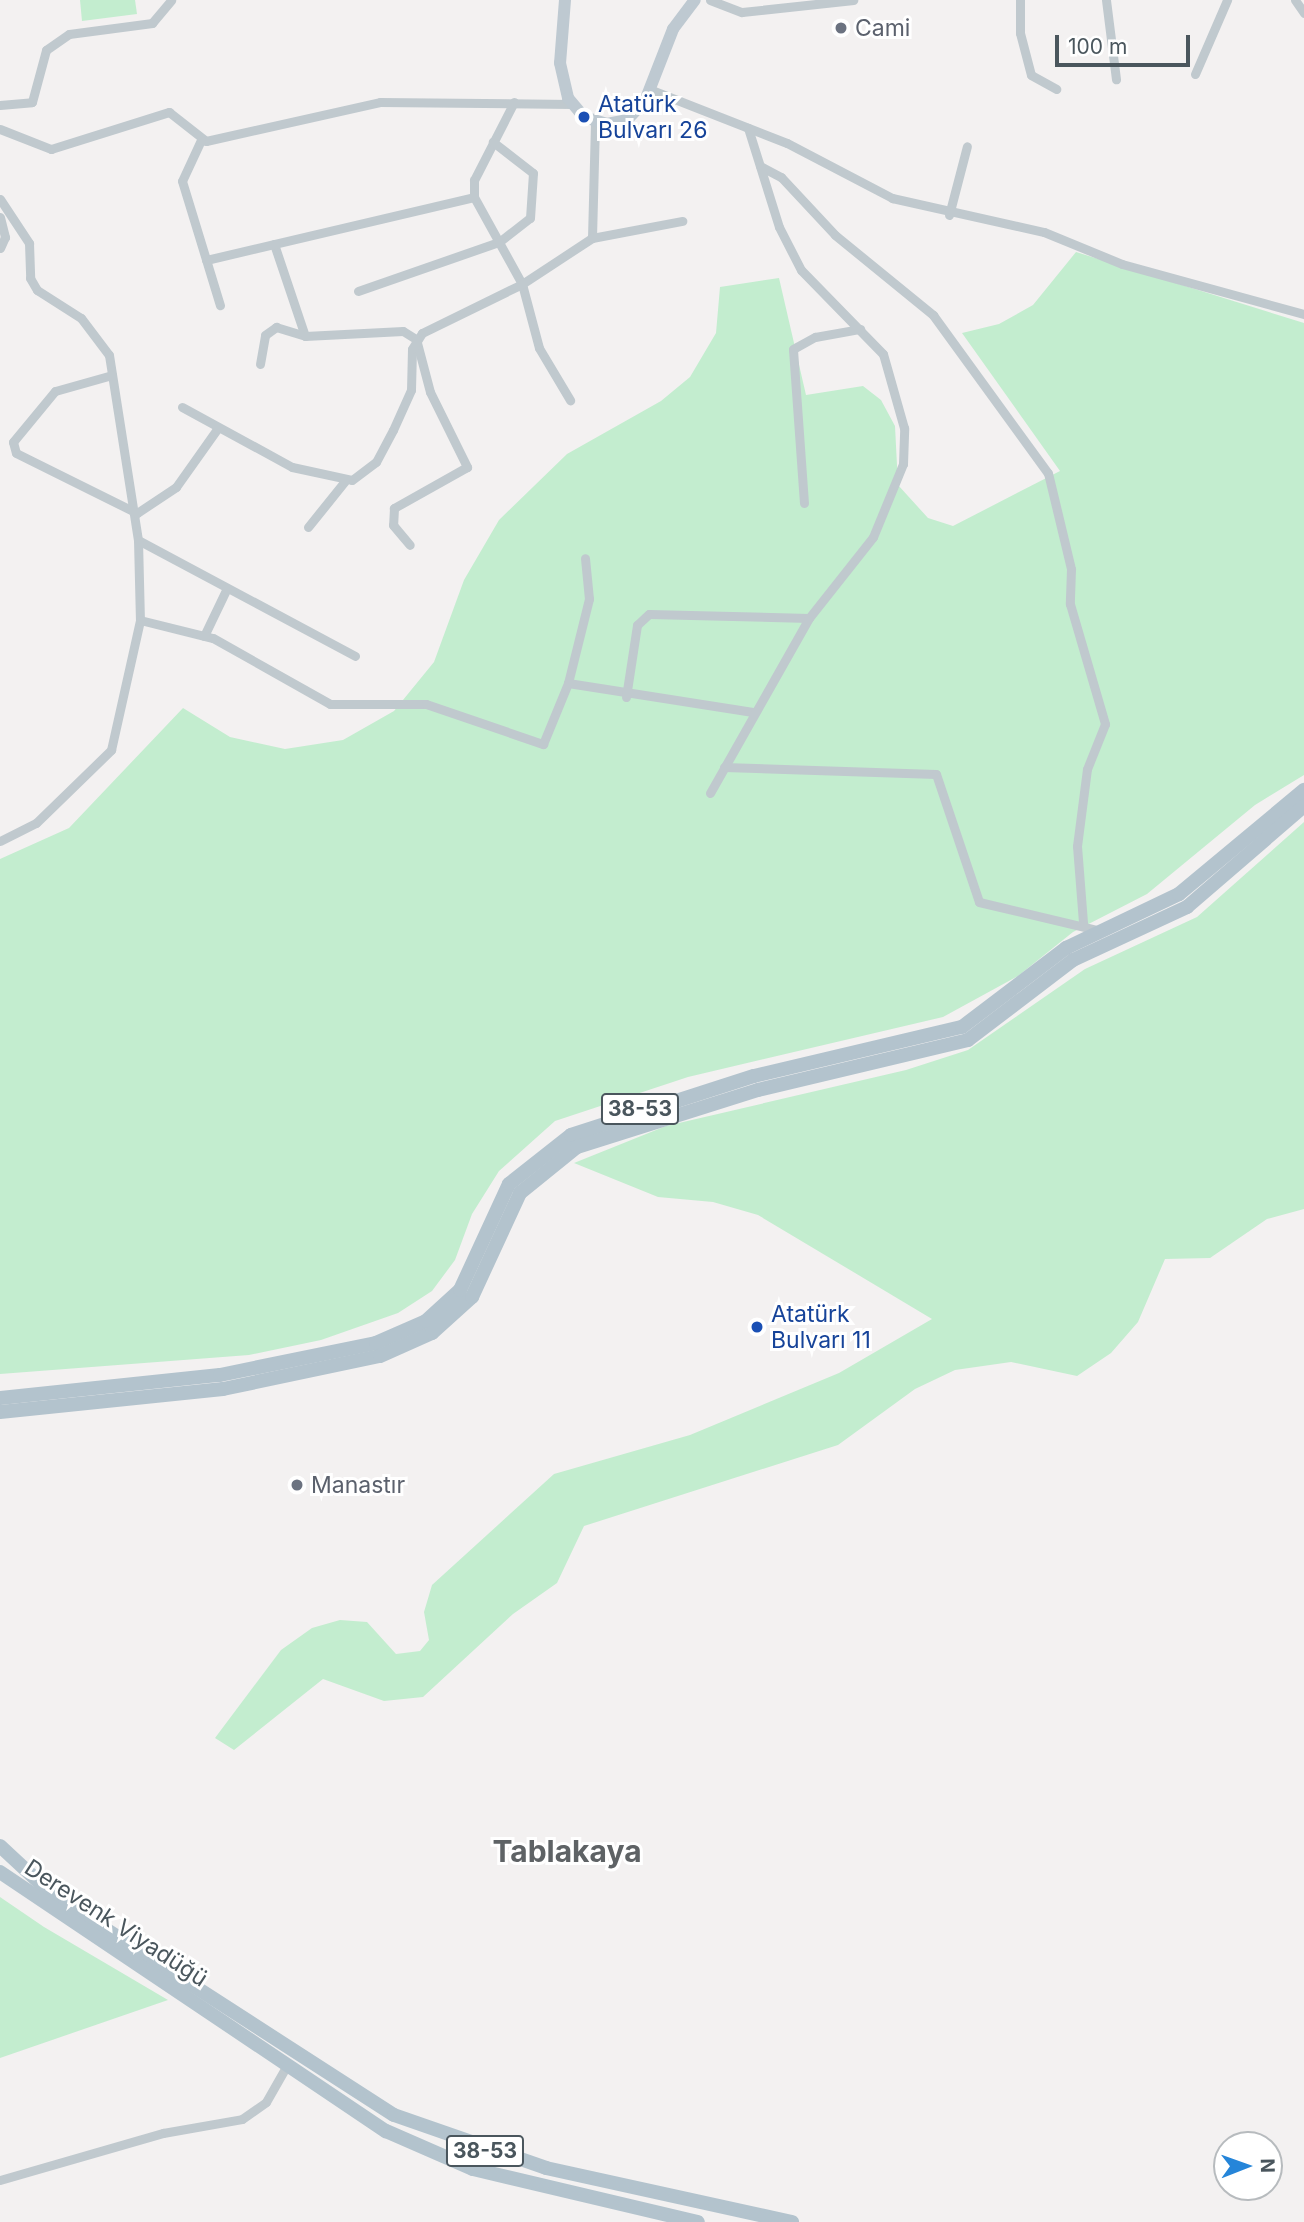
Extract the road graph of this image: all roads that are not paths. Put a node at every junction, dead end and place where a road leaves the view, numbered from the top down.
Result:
1 (171, 0) edge
2 (565, 0) edge
3 (695, 0) edge
4 (710, 0) edge
5 (853, 0) edge
6 (1020, 0) edge
7 (1106, 0) edge
8 (1227, 0) edge
9 (1295, 0) edge
10 (1304, 13) edge
11 (1195, 74) dead end
12 (1116, 79) dead end
13 (649, 89) junction
14 (1056, 89) dead end
15 (514, 102) junction
16 (572, 104) junction
17 (0, 105) edge
18 (595, 122) junction
19 (748, 128) junction
20 (0, 129) edge
21 (201, 139) junction
22 (494, 142) junction
23 (967, 146) dead end
24 (760, 166) junction
25 (474, 197) junction
26 (0, 199) edge
27 (948, 215) junction
28 (0, 217) edge
29 (682, 221) dead end
30 (592, 238) junction
31 (499, 242) junction
32 (274, 244) junction
33 (0, 248) edge
34 (206, 260) junction
35 (522, 285) junction
36 (358, 291) dead end
37 (220, 305) dead end
38 (1304, 314) edge
39 (860, 328) junction
40 (305, 336) junction
41 (416, 339) junction
42 (260, 364) dead end
43 (113, 374) junction
44 (570, 400) dead end
45 (182, 407) dead end
46 (217, 429) junction
47 (345, 481) junction
48 (804, 503) dead end
49 (137, 513) junction
50 (308, 527) dead end
51 (138, 540) junction
52 (410, 545) dead end
53 (585, 558) dead end
54 (227, 588) junction
55 (809, 618) junction
56 (140, 620) junction
57 (204, 636) junction
58 (355, 656) dead end
59 (568, 683) junction
60 (626, 696) junction
61 (753, 712) junction
62 (724, 767) junction
63 (1304, 790) edge
64 (710, 793) dead end
65 (1304, 806) edge
66 (0, 841) edge
67 (1083, 923) junction
68 (1101, 931) junction
69 (0, 1398) edge
70 (0, 1412) edge
71 (0, 1846) edge
72 (0, 1872) edge
73 (286, 2067) junction
74 (0, 2180) edge
75 (698, 2222) edge
76 (792, 2222) edge

1 - 17 street
2 - 16 street
3 - 13 street
4 - 5 street
6 - 14 street
7 - 12 street
8 - 11 street
9 - 10 street
13 - 18 street
13 - 19 street
15 - 16 street
15 - 21 street
15 - 22 street
16 - 18 street
18 - 30 street
19 - 24 street
19 - 27 street
20 - 21 street
21 - 34 street
22 - 25 street
22 - 31 street
23 - 27 street
24 - 39 street
24 - 67 street
25 - 31 street
25 - 32 street
26 - 43 street
27 - 38 street
28 - 33 street
29 - 30 street
30 - 35 street
31 - 35 street
31 - 36 street
32 - 34 street
32 - 40 street
34 - 37 street
35 - 41 street
35 - 44 street
39 - 48 street
39 - 55 street
40 - 41 street
40 - 42 street
41 - 47 street
41 - 52 street
43 - 49 street
43 - 49 street
45 - 46 street
46 - 47 street
46 - 49 street
47 - 50 street
49 - 51 street
51 - 54 street
51 - 56 street
53 - 59 street
54 - 57 street
54 - 58 street
55 - 60 street
55 - 61 street
56 - 57 street
56 - 66 street
57 - 59 street
59 - 60 street
60 - 61 street
61 - 62 street
62 - 64 street
62 - 67 street
63 - 68 main road, 38-53
65 - 70 main road, 38-53
67 - 68 street
68 - 69 main road, 38-53
71 - 76 main road, Derevenk Viyadüğü / 38-53
72 - 73 main road, Derevenk Viyadüğü / 38-53
73 - 74 street
73 - 75 main road, 38-53

